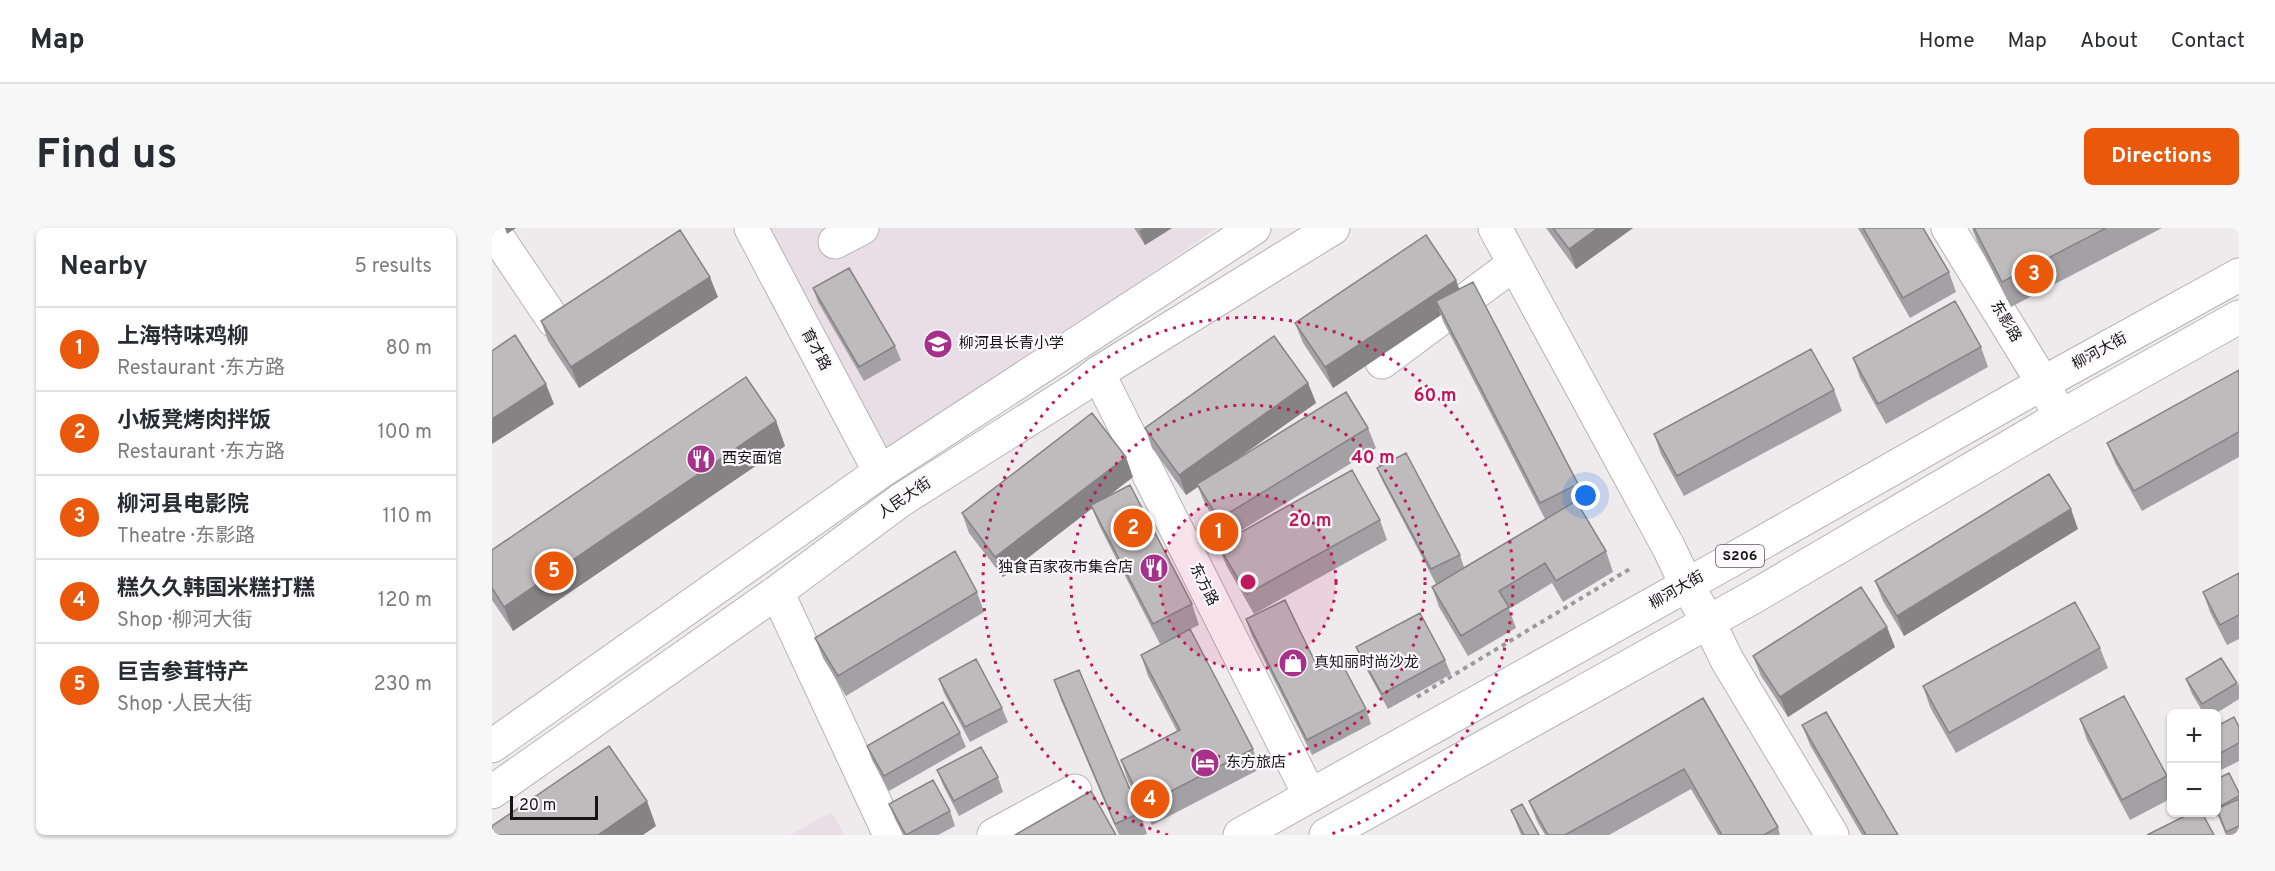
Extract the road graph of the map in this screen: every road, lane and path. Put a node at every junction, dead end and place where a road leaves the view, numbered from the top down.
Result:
1 (751, 228) edge
2 (1333, 228) edge
3 (1495, 228) edge
4 (1948, 228) edge
5 (492, 229) edge
6 (1252, 229) edge
7 (1514, 264) junction
8 (1273, 265) junction
9 (2239, 275) edge
10 (2239, 317) edge
11 (554, 321) edge
12 (1382, 362) dead end
13 (1098, 373) junction
14 (2043, 383) junction
15 (2060, 417) junction
16 (880, 472) junction
17 (1633, 567) dead end
18 (1686, 584) junction
19 (777, 592) junction
20 (1708, 621) junction
21 (1408, 702) dead end
22 (497, 731) edge
23 (1075, 791) dead end
24 (492, 792) edge
25 (1310, 796) junction
26 (1829, 834) edge
27 (890, 835) edge
28 (994, 835) edge
29 (1240, 835) edge
30 (1326, 835) edge

1 - 16 street, 育才路
2 - 8 street, 人民大街
3 - 7 street
4 - 14 street, 东影路
5 - 11 street
6 - 8 street
6 - 16 street
7 - 12 street
7 - 18 street
8 - 13 street, 人民大街
9 - 14 street, 柳河大街 / S206
10 - 15 street, S206
13 - 19 street, 人民大街
13 - 25 street, 东方路
14 - 15 street, 东影路
14 - 18 street, 柳河大街 / S206
15 - 20 street, S206
16 - 22 street
17 - 21 path
18 - 20 street
18 - 25 street, 柳河大街 / S206
19 - 24 street, 人民大街
19 - 27 street
20 - 26 street
20 - 30 street, S206
23 - 28 street
25 - 29 street, 柳河大街 / S206

